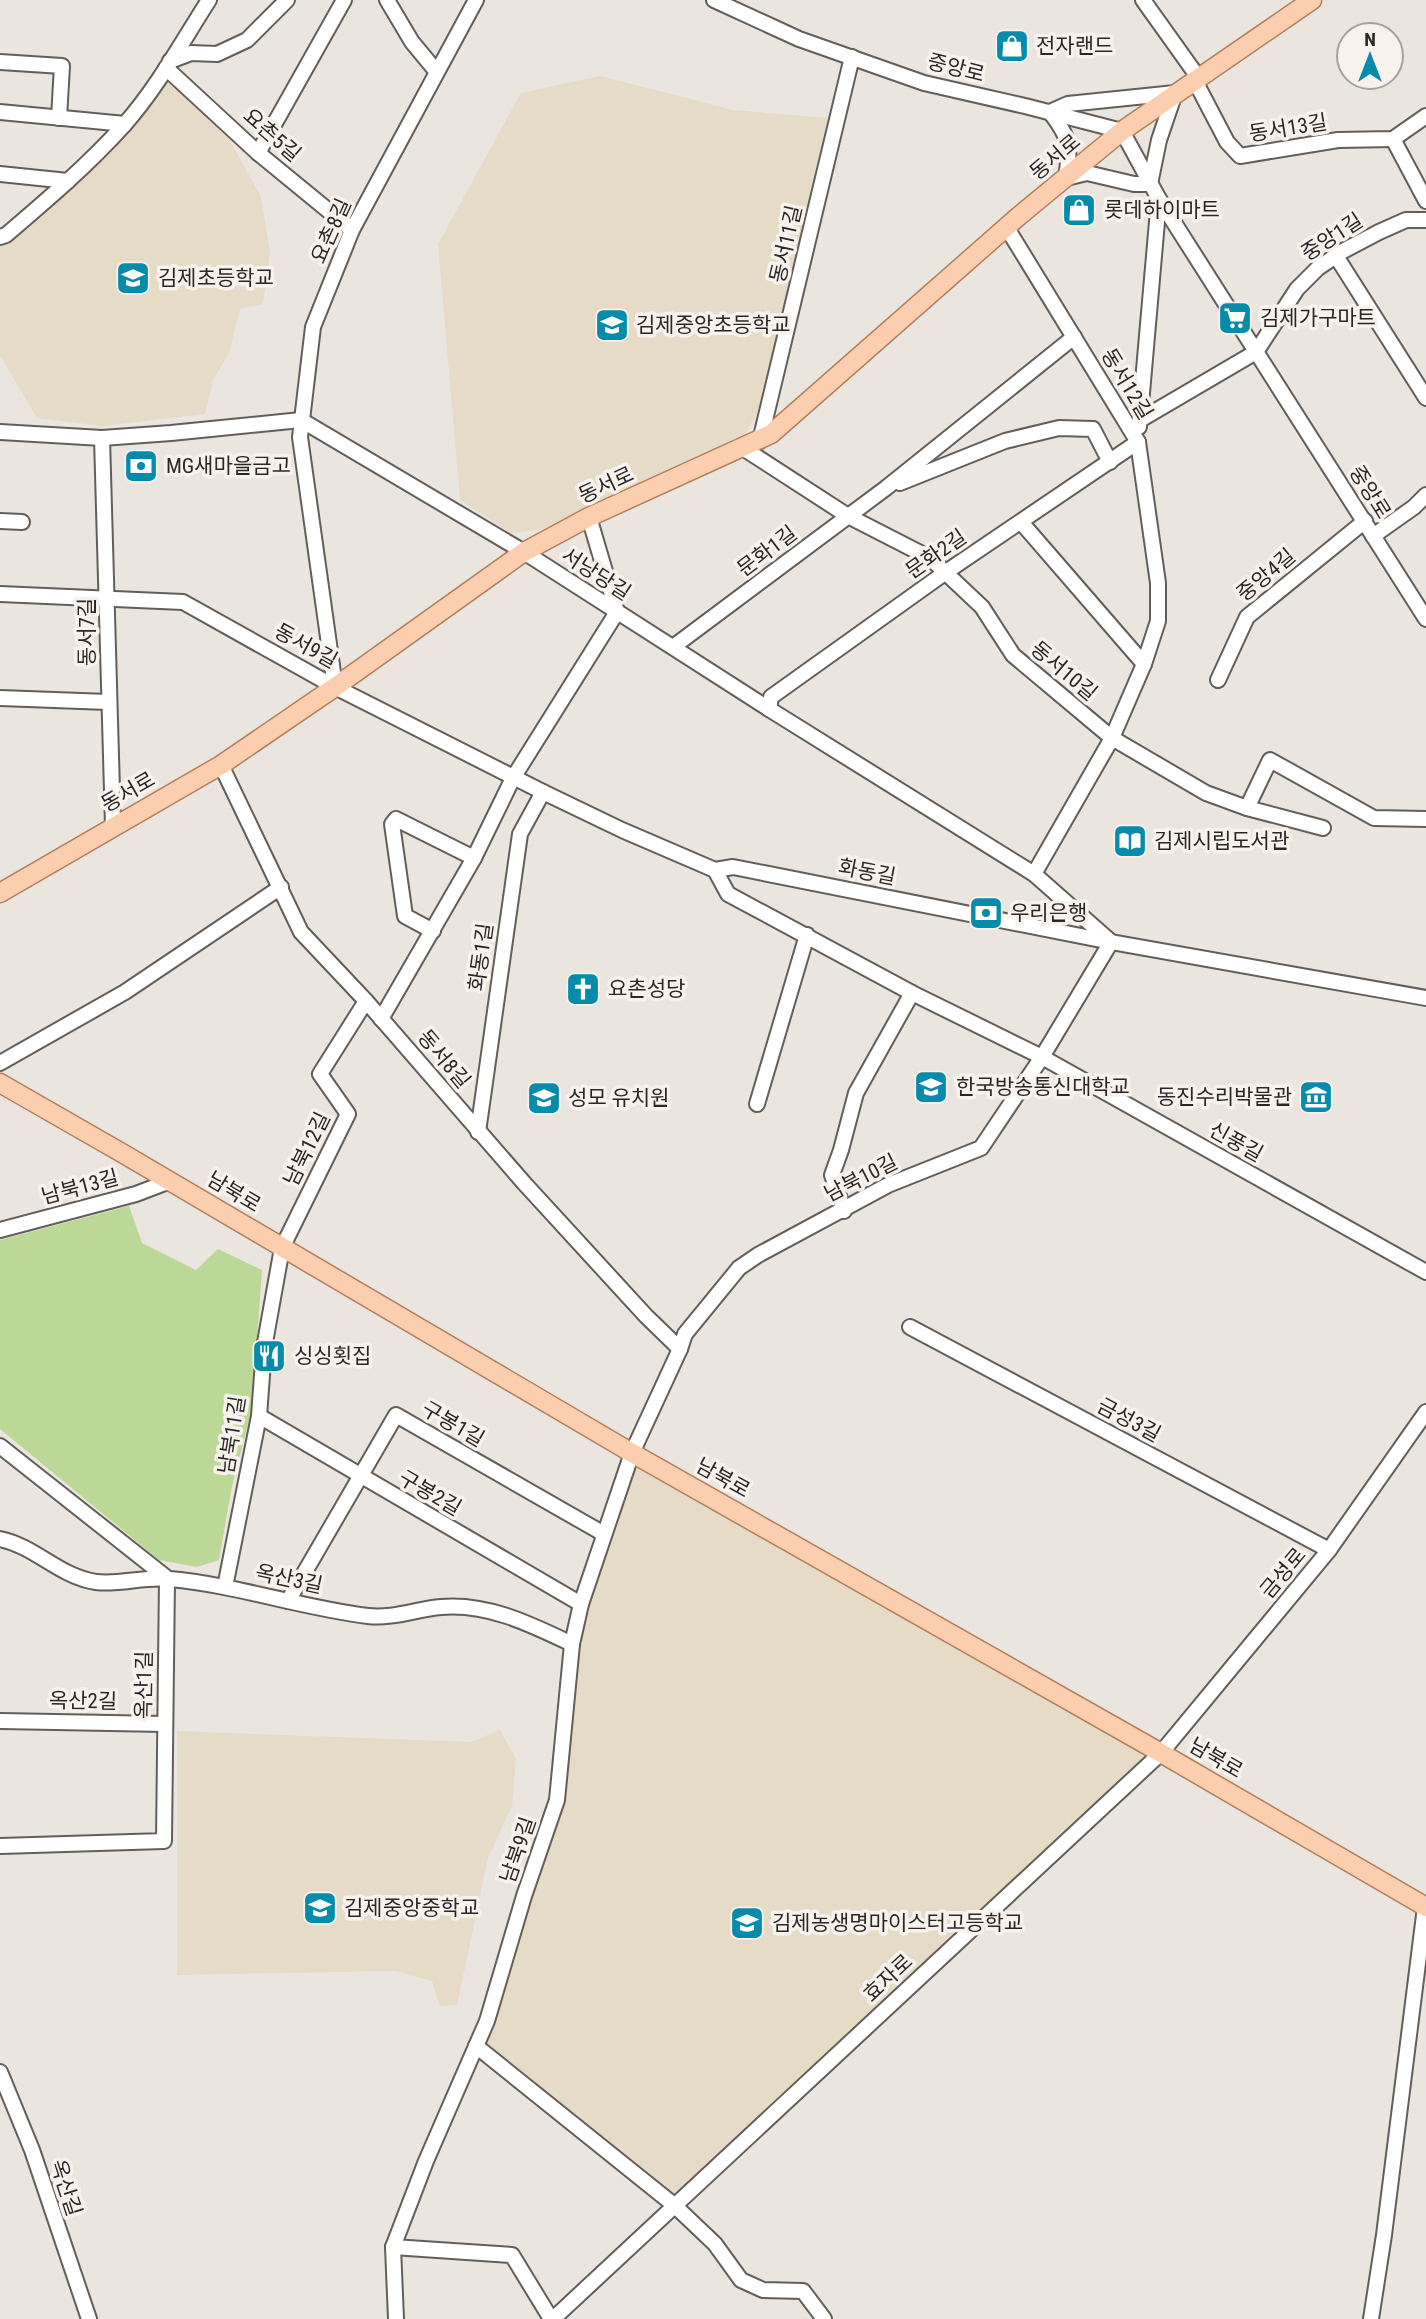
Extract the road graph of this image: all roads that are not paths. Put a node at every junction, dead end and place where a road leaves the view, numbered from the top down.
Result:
1 (209, 0) edge
2 (287, 0) edge
3 (344, 0) edge
4 (387, 0) edge
5 (476, 0) edge
6 (1143, 0) edge
7 (1312, 0) edge
8 (720, 1) edge
9 (852, 57) junction
10 (0, 62) edge
11 (168, 64) junction
12 (436, 71) junction
13 (1196, 78) junction
14 (1175, 93) junction
15 (0, 112) edge
16 (1050, 112) junction
17 (1426, 116) edge
18 (59, 118) junction
19 (125, 124) junction
20 (1122, 131) junction
21 (1394, 139) junction
22 (258, 153) junction
23 (0, 174) edge
24 (1066, 178) junction
25 (68, 181) junction
26 (1150, 184) junction
27 (1159, 199) junction
28 (1426, 201) edge
29 (1426, 220) edge
30 (1007, 228) junction
31 (352, 230) junction
32 (0, 237) edge
33 (1336, 256) junction
34 (1074, 337) junction
35 (1256, 352) junction
36 (1426, 398) edge
37 (301, 420) junction
38 (1140, 420) junction
39 (0, 432) edge
40 (102, 438) junction
41 (760, 441) junction
42 (1138, 442) junction
43 (743, 448) junction
44 (1110, 462) junction
45 (886, 488) junction
46 (1426, 495) edge
47 (848, 516) junction
48 (589, 517) junction
49 (0, 521) edge
50 (1365, 521) junction
51 (22, 522) dead end
52 (1021, 522) junction
53 (1373, 536) junction
54 (524, 552) junction
55 (946, 572) junction
56 (0, 594) edge
57 (108, 597) junction
58 (617, 612) junction
59 (1426, 619) edge
60 (673, 647) junction
61 (1144, 664) junction
62 (1218, 680) dead end
63 (335, 687) junction
64 (0, 698) edge
65 (108, 702) junction
66 (769, 709) junction
67 (1112, 738) junction
68 (221, 765) junction
69 (513, 778) junction
70 (543, 793) junction
71 (1247, 808) junction
72 (1426, 819) edge
73 (113, 826) junction
74 (1323, 828) dead end
75 (474, 858) junction
76 (715, 870) junction
77 (1034, 874) junction
78 (281, 887) junction
79 (0, 893) edge
80 (433, 931) junction
81 (807, 935) junction
82 (1111, 942) junction
83 (912, 993) junction
84 (1426, 998) edge
85 (366, 1001) junction
86 (382, 1019) junction
87 (1042, 1057) junction
88 (0, 1063) edge
89 (0, 1083) edge
90 (757, 1104) dead end
91 (478, 1132) junction
92 (170, 1181) junction
93 (844, 1210) junction
94 (0, 1230) edge
95 (282, 1248) junction
96 (1426, 1272) edge
97 (910, 1327) dead end
98 (680, 1349) junction
99 (1426, 1412) edge
100 (259, 1416) junction
101 (0, 1446) edge
102 (632, 1453) junction
103 (360, 1476) junction
104 (604, 1534) junction
105 (0, 1539) edge
106 (1329, 1550) junction
107 (167, 1578) junction
108 (225, 1587) junction
109 (288, 1601) junction
110 (581, 1604) junction
111 (572, 1644) junction
112 (0, 1721) edge
113 (165, 1724) junction
114 (1161, 1753) junction
115 (0, 1846) edge
116 (1426, 1907) edge
117 (476, 2046) junction
118 (0, 2073) edge
119 (674, 2205) junction
120 (393, 2248) junction
121 (89, 2319) edge
122 (396, 2319) edge
123 (552, 2319) edge
124 (824, 2319) edge
125 (1371, 2319) edge

1 - 11 street
2 - 11 street
3 - 22 street
4 - 12 street
5 - 12 street, 요촌8길
6 - 13 street
7 - 13 main road, 동서로
8 - 9 street, 중앙로
9 - 16 street, 중앙로
9 - 41 street, 동서11길
10 - 18 street
11 - 19 street
11 - 22 street, 요촌5길
12 - 31 street, 요촌8길
13 - 14 main road, 동서로
13 - 21 street, 동서13길
14 - 16 street
14 - 20 main road, 동서로
14 - 26 street
15 - 18 street
16 - 20 street, 중앙로
16 - 24 street
17 - 21 street
18 - 19 street
19 - 25 street
20 - 24 main road, 동서로
20 - 26 street, 중앙로
21 - 28 street
22 - 31 street, 요촌5길
23 - 25 street
24 - 26 street
24 - 30 main road, 동서로
25 - 32 street
26 - 27 street, 중앙로
27 - 35 street, 중앙로
27 - 38 street
29 - 33 street, 중앙1길
30 - 34 street, 동서12길
30 - 41 main road, 동서로
31 - 37 street, 요촌8길
33 - 35 street, 중앙1길
33 - 36 street
34 - 42 street, 동서12길
34 - 45 street, 문화1길
35 - 38 street
35 - 50 street, 중앙로
37 - 40 street
37 - 54 street, 서낭당길
37 - 63 street, 동서9길
38 - 42 street
39 - 40 street
40 - 57 street, 동서7길
41 - 43 main road, 동서로
42 - 44 street, 문화2길
42 - 61 street, 동서12길
43 - 47 street, 동서10길
43 - 48 main road, 동서로
44 - 45 street, 문화1길
44 - 52 street, 문화2길
45 - 47 street, 문화1길
46 - 53 street
47 - 55 street, 동서10길
47 - 60 street, 문화1길
48 - 54 main road, 동서로
48 - 58 street
49 - 51 street
50 - 53 street, 중앙로
50 - 62 street, 중앙4길
52 - 55 street, 문화2길
52 - 61 street
53 - 59 street, 중앙로
54 - 58 street, 서낭당길
54 - 63 main road, 동서로
55 - 66 street, 문화2길
55 - 67 street, 동서10길
56 - 57 street, 동서9길
57 - 63 street, 동서9길
57 - 65 street, 동서7길
58 - 60 street, 서낭당길
58 - 69 street
60 - 66 street, 서낭당길
61 - 67 street, 동서12길
63 - 68 main road, 동서로
63 - 69 street, 화동길
64 - 65 street
65 - 73 street, 동서7길
66 - 77 street, 서낭당길
67 - 71 street, 동서10길
67 - 77 street, 동서12길
68 - 73 main road, 동서로
68 - 78 street, 동서8길
69 - 70 street, 화동길
69 - 75 street
70 - 76 street, 화동길
70 - 91 street, 화동1길
71 - 72 street
71 - 74 street, 동서10길
73 - 79 main road, 동서로
75 - 80 street
75 - 80 street
76 - 81 street, 신풍길
76 - 82 street, 화동길
77 - 82 street, 서낭당길
78 - 85 street, 동서8길
78 - 88 street
80 - 86 street
81 - 83 street, 신풍길
81 - 90 street
82 - 84 street, 화동길
82 - 87 street, 남북10길
83 - 87 street, 신풍길
83 - 93 street
85 - 86 street, 동서8길
85 - 95 street, 남북12길
86 - 91 street, 동서8길
87 - 93 street, 남북10길
87 - 96 street, 신풍길
89 - 92 main road, 남북로
91 - 98 street, 동서8길
92 - 94 street, 남북13길
92 - 95 main road, 남북로
93 - 98 street, 남북10길
95 - 100 street, 남북11길
95 - 102 main road, 남북로
97 - 106 street, 금성3길
98 - 102 street, 남북10길
99 - 106 street, 금성로
100 - 103 street, 구봉2길
100 - 108 street, 남북11길
101 - 107 street
102 - 104 street, 남북9길
102 - 114 main road, 남북로
103 - 104 street, 구봉1길
103 - 109 street, 구봉1길
103 - 110 street, 구봉2길
104 - 110 street, 남북9길
105 - 107 street, 옥산3길
106 - 114 street, 금성로
107 - 108 street, 옥산3길
107 - 113 street, 옥산1길
108 - 109 street, 옥산3길
109 - 111 street, 옥산3길
110 - 111 street, 남북9길
111 - 117 street, 남북9길
112 - 113 street, 옥산2길
113 - 115 street, 옥산1길
114 - 116 main road, 남북로
114 - 119 street, 효자로
116 - 125 street
117 - 119 street
117 - 120 street, 남북9길
118 - 121 street, 옥산길
119 - 123 street, 효자로
119 - 124 street
120 - 122 street
120 - 123 street, 효자로

